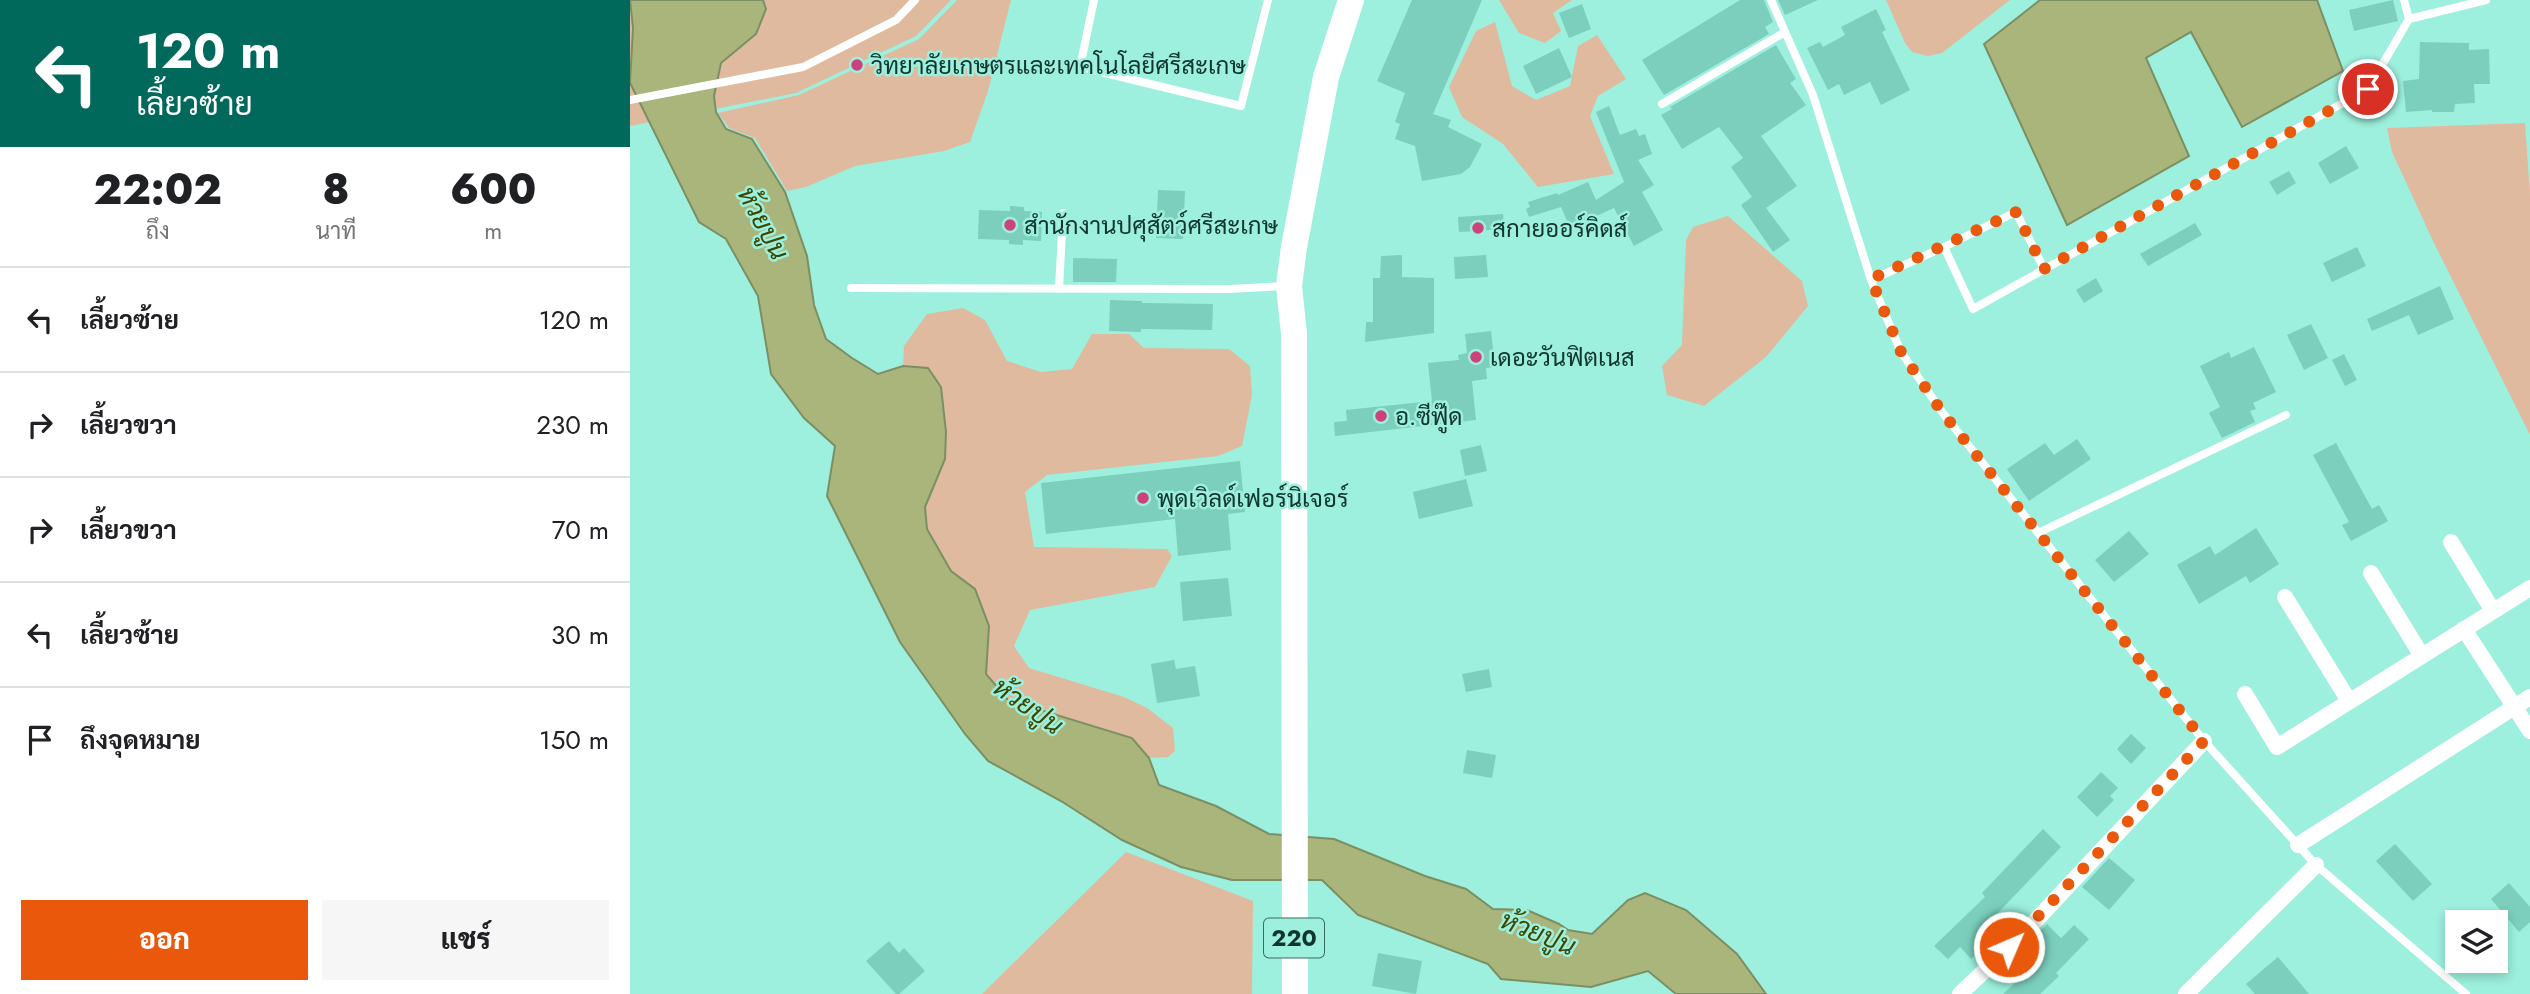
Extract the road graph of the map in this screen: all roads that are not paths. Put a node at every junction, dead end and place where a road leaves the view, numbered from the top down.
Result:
1 (915, 0) edge
2 (1094, 0) edge
3 (1268, 0) edge
4 (1351, 0) edge
5 (1771, 0) edge
6 (2404, 0) edge
7 (2486, 0) edge
8 (2409, 19) junction
9 (1785, 32) junction
10 (630, 100) edge
11 (1662, 104) dead end
12 (1063, 213) dead end
13 (1944, 247) junction
14 (2044, 269) junction
15 (1871, 279) junction
16 (1289, 285) junction
17 (851, 288) dead end
18 (1059, 289) junction
19 (2286, 415) dead end
20 (2038, 533) junction
21 (2451, 542) dead end
22 (2371, 573) dead end
23 (2530, 588) edge
24 (2285, 597) dead end
25 (2493, 611) junction
26 (2464, 629) junction
27 (2422, 656) junction
28 (2245, 694) dead end
29 (2530, 697) edge
30 (2349, 701) junction
31 (2515, 707) junction
32 (2530, 731) edge
33 (2204, 741) junction
34 (2298, 845) junction
35 (2316, 865) junction
36 (1295, 994) edge
37 (1960, 994) edge
38 (2186, 994) edge
39 (2466, 994) edge

1 - 10 lane
2 - 3 lane
4 - 16 main road
5 - 9 lane
6 - 8 lane
7 - 8 lane
8 - 14 lane
9 - 11 lane
9 - 15 lane
12 - 18 lane
13 - 14 lane
13 - 14 lane
13 - 15 lane
15 - 20 lane
16 - 18 lane
16 - 36 main road, 220
17 - 18 lane
19 - 20 lane
20 - 33 lane
21 - 25 street
22 - 27 street
23 - 25 street
24 - 30 street
25 - 26 street
26 - 27 street
26 - 31 street
27 - 30 street
28 - 30 street
29 - 31 street
31 - 32 street
31 - 34 street
33 - 34 lane
33 - 37 street
34 - 35 lane
35 - 38 street
35 - 39 lane

